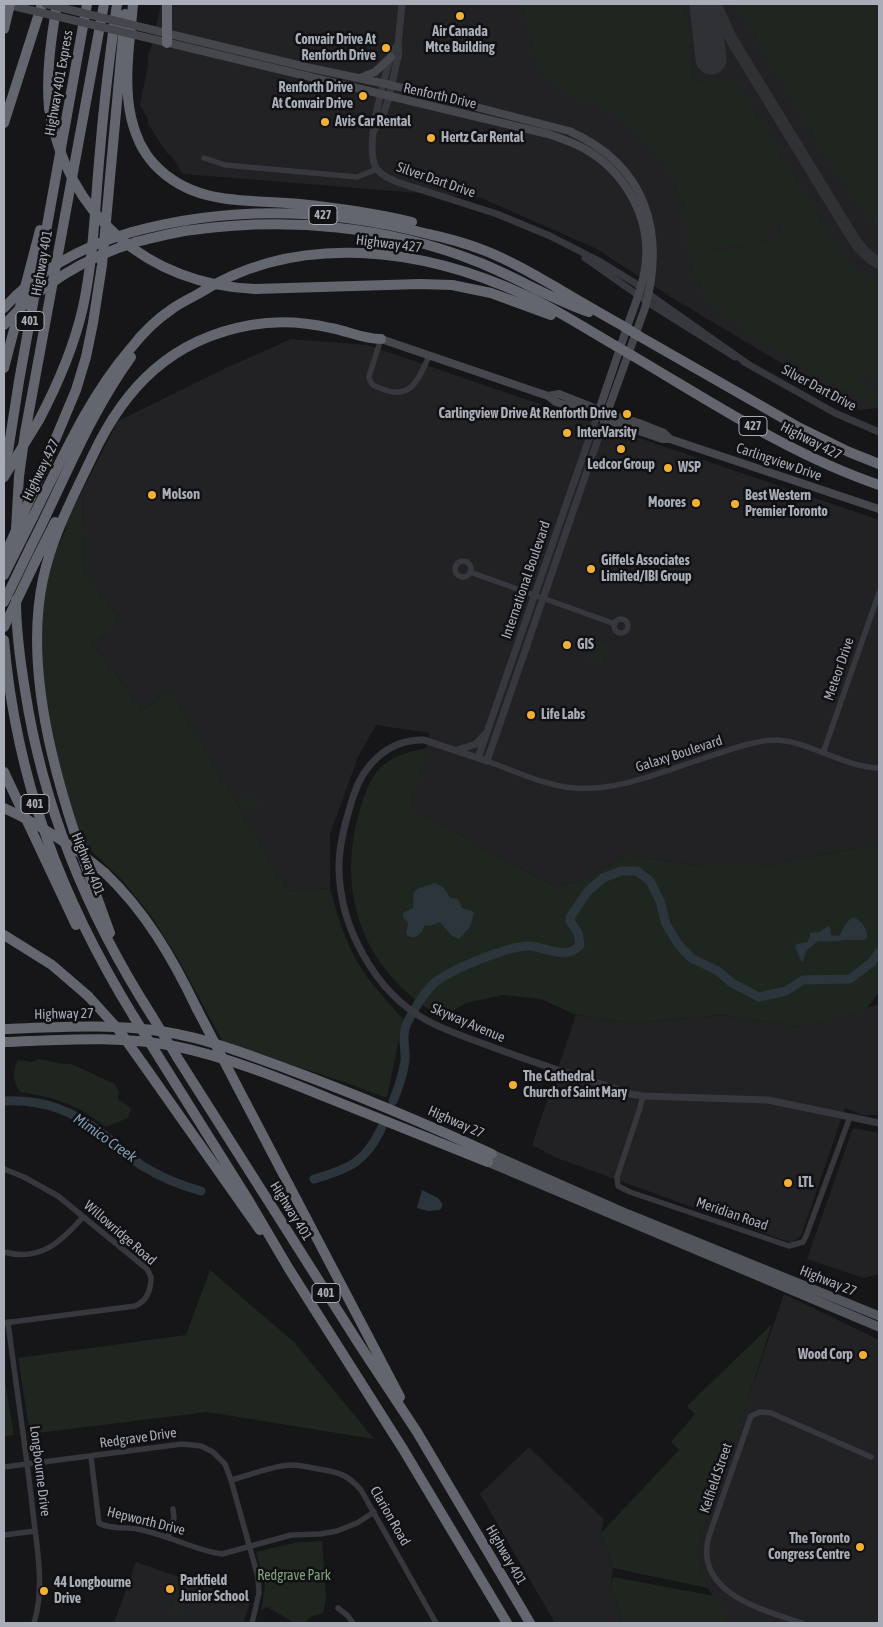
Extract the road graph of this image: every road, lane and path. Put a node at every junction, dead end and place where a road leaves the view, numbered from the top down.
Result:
1 (8, 4) edge
2 (44, 4) edge
3 (57, 4) edge
4 (87, 4) edge
5 (104, 4) edge
6 (116, 4) edge
7 (127, 4) edge
8 (133, 4) edge
9 (167, 4) edge
10 (402, 4) edge
11 (4, 29) edge
12 (167, 38) junction
13 (398, 45) junction
14 (391, 56) junction
15 (358, 79) junction
16 (387, 84) junction
17 (384, 96) junction
18 (4, 123) edge
19 (204, 158) dead end
20 (58, 166) junction
21 (377, 169) junction
22 (483, 249) junction
23 (639, 291) junction
24 (192, 297) junction
25 (648, 298) junction
26 (4, 308) edge
27 (4, 325) edge
28 (620, 325) junction
29 (600, 337) junction
30 (381, 339) junction
31 (429, 356) junction
32 (4, 368) edge
33 (602, 415) junction
34 (879, 432) edge
35 (879, 464) edge
36 (4, 477) edge
37 (879, 485) edge
38 (879, 509) edge
39 (4, 557) edge
40 (470, 572) dead end
41 (4, 575) edge
42 (879, 593) edge
43 (534, 594) junction
44 (542, 597) junction
45 (4, 602) edge
46 (615, 624) dead end
47 (4, 627) edge
48 (4, 640) edge
49 (487, 731) junction
50 (450, 749) junction
51 (823, 753) junction
52 (478, 758) junction
53 (488, 761) junction
54 (879, 768) edge
55 (4, 772) edge
56 (4, 808) edge
57 (4, 935) edge
58 (100, 958) junction
59 (123, 969) junction
60 (4, 1029) edge
61 (4, 1042) edge
62 (643, 1096) junction
63 (850, 1117) junction
64 (879, 1123) edge
65 (490, 1158) junction
66 (4, 1169) edge
67 (83, 1217) junction
68 (4, 1252) edge
69 (289, 1269) junction
70 (844, 1302) junction
71 (879, 1308) edge
72 (879, 1316) edge
73 (6, 1322) edge
74 (879, 1327) edge
75 (417, 1432) junction
76 (91, 1457) junction
77 (871, 1457) dead end
78 (28, 1464) junction
79 (4, 1467) edge
80 (232, 1480) junction
81 (173, 1509) dead end
82 (374, 1512) junction
83 (35, 1531) junction
84 (4, 1535) edge
85 (168, 1537) junction
86 (250, 1545) junction
87 (338, 1608) dead end
88 (785, 1620) edge
89 (34, 1623) edge
90 (252, 1623) edge
91 (353, 1623) edge
92 (436, 1623) edge
93 (506, 1623) edge
94 (530, 1623) edge
95 (802, 1623) edge

1 - 11 highway
1 - 12 main road, Renforth Drive, bridge
2 - 12 main road, Renforth Drive, bridge
2 - 18 highway
3 - 29 highway, bridge
4 - 20 highway, Highway 401 Express / 401
5 - 59 highway, Highway 401 / 401
6 - 36 highway, bridge
7 - 39 highway, bridge
8 - 22 highway
9 - 12 highway
10 - 13 street
12 - 15 main road, Renforth Drive
12 - 17 main road, Renforth Drive
13 - 14 street
13 - 16 street
14 - 15 main road
14 - 16 street
15 - 16 main road, Renforth Drive
16 - 17 street
16 - 25 main road, Renforth Drive
17 - 21 street
17 - 23 main road, Renforth Drive
19 - 21 street, Silver Dart Drive
20 - 32 highway
20 - 36 highway, Highway 401 / 401
21 - 23 street, Silver Dart Drive
22 - 26 highway, Highway 427 / 427, bridge
22 - 28 highway, Highway 427 / 427
23 - 25 street, Silver Dart Drive
23 - 33 main road, Renforth Drive
24 - 29 highway, Highway 427 / 427
24 - 41 highway, Highway 427 / 427, bridge
24 - 45 highway, bridge
25 - 33 main road, Renforth Drive
25 - 34 street, Silver Dart Drive
27 - 28 highway, bridge
28 - 35 highway, Highway 427 / 427, bridge
29 - 37 highway, Highway 427 / 427, bridge
30 - 31 main road, Carlingview Drive
30 - 31 street
30 - 47 highway, bridge
30 - 59 highway
31 - 33 main road, Carlingview Drive
33 - 38 main road, Carlingview Drive
33 - 43 street, International Boulevard
33 - 44 street, International Boulevard
40 - 43 street
42 - 51 street, Meteor Drive
43 - 44 street
43 - 49 street, International Boulevard
44 - 46 street
44 - 53 street, International Boulevard
48 - 58 highway, 401
49 - 50 street
49 - 52 street, International Boulevard
50 - 52 street, Skyway Avenue
50 - 62 street, Skyway Avenue
51 - 53 street, Galaxy Boulevard
51 - 54 street, Galaxy Boulevard
52 - 53 street, Skyway Avenue
55 - 58 highway
56 - 75 highway, bridge
57 - 69 highway, bridge
58 - 69 highway, 401, bridge
59 - 75 highway, Highway 401 / 401, bridge
60 - 65 highway, Highway 27
61 - 65 highway, Highway 27
62 - 63 street, Skyway Avenue
62 - 63 street, Meridian Road
63 - 64 street, Skyway Avenue
65 - 70 main road, Highway 27
65 - 74 main road, Highway 27
66 - 67 street, Willowridge Road
67 - 68 street
67 - 73 street, Willowridge Road
69 - 93 highway, 401
70 - 71 main road
70 - 72 main road, Highway 27
73 - 78 street, Longbourne Drive
75 - 94 highway, Highway 401 / 401
76 - 78 street, Redgrave Drive
76 - 80 street, Redgrave Drive
76 - 85 street, Hepworth Drive
77 - 88 street, Kelfield Street
78 - 79 street, Redgrave Drive
78 - 83 street, Longbourne Drive
80 - 82 street, Clarion Road
80 - 86 street, Redgrave Drive
81 - 85 street
82 - 86 street, Hepworth Drive
82 - 92 street, Clarion Road
83 - 84 street
83 - 89 street, Longbourne Drive
85 - 86 street, Hepworth Drive
86 - 90 street, Redgrave Drive
87 - 91 street
88 - 95 street, Kelfield Street

